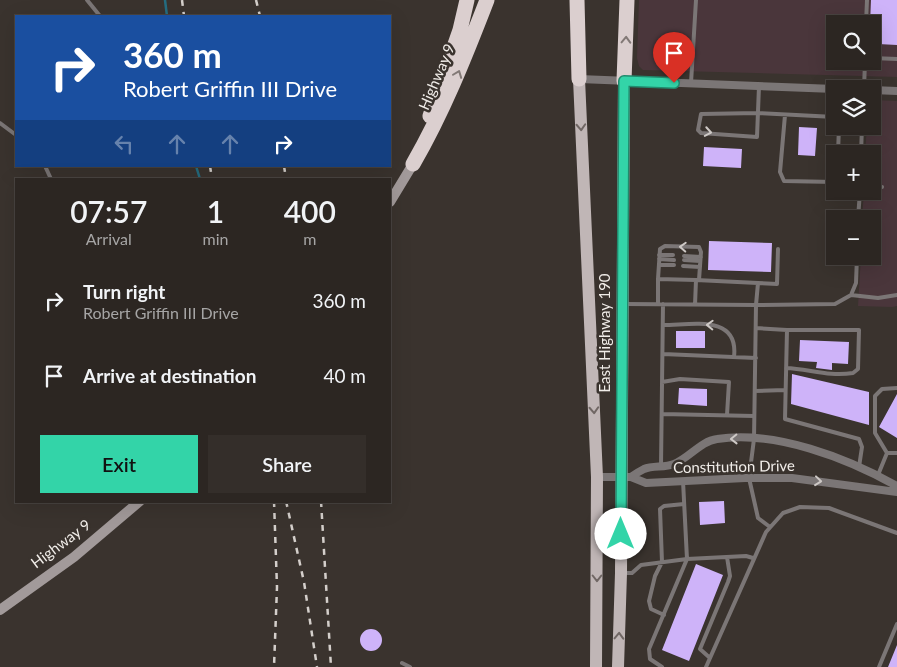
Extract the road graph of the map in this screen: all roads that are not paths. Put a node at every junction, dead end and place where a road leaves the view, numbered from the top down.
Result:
1 (87, 0) edge
2 (467, 0) edge
3 (487, 0) edge
4 (577, 0) edge
5 (627, 0) edge
6 (696, 0) edge
7 (867, 0) edge
8 (99, 15) edge
9 (866, 15) edge
10 (881, 58) edge
11 (897, 59) edge
12 (579, 79) junction
13 (624, 81) junction
14 (691, 83) junction
15 (759, 86) junction
16 (826, 89) edge
17 (881, 90) edge
18 (897, 91) edge
19 (758, 113) junction
20 (784, 115) junction
21 (826, 117) edge
22 (0, 122) edge
23 (15, 135) edge
24 (413, 164) junction
25 (826, 182) edge
26 (391, 200) edge
27 (778, 249) dead end
28 (659, 257) junction
29 (673, 258) dead end
30 (684, 258) dead end
31 (701, 259) junction
32 (659, 265) junction
33 (857, 265) edge
34 (674, 266) dead end
35 (683, 266) dead end
36 (700, 267) junction
37 (658, 279) junction
38 (697, 280) junction
39 (758, 283) junction
40 (851, 295) junction
41 (897, 295) edge
42 (622, 304) junction
43 (658, 304) junction
44 (664, 304) junction
45 (695, 304) junction
46 (756, 305) junction
47 (663, 325) junction
48 (756, 328) junction
49 (787, 330) junction
50 (663, 354) junction
51 (734, 357) junction
52 (756, 358) junction
53 (786, 368) junction
54 (662, 382) junction
55 (897, 388) edge
56 (786, 390) junction
57 (755, 391) junction
58 (662, 414) junction
59 (727, 415) junction
60 (754, 416) junction
61 (754, 439) junction
62 (887, 453) junction
63 (897, 453) edge
64 (859, 467) junction
65 (660, 468) junction
66 (878, 475) junction
67 (597, 477) junction
68 (626, 477) junction
69 (749, 478) junction
70 (683, 481) junction
71 (897, 486) edge
72 (897, 492) edge
73 (138, 503) edge
74 (684, 504) junction
75 (770, 527) junction
76 (897, 532) edge
77 (727, 557) junction
78 (753, 558) junction
79 (687, 559) junction
80 (662, 562) junction
81 (621, 573) junction
82 (0, 610) edge
83 (664, 615) junction
84 (598, 624) junction
85 (897, 624) edge
86 (710, 658) junction
87 (402, 664) dead end
88 (410, 667) edge
89 (596, 667) edge
90 (604, 667) edge
91 (618, 667) edge
92 (662, 667) edge
93 (706, 667) edge
94 (879, 667) edge

1 - 8 lane
2 - 24 highway, Highway 9
24 -> 3 highway, Highway 9
4 - 12 highway
13 -> 5 highway, East Highway 190
6 - 14 lane
7 - 9 lane
10 - 11 lane
12 - 13 street
12 -> 67 main road, East Highway 190
13 - 14 street
13 - 42 main road, East Highway 190
14 - 15 street
15 - 16 street
15 - 19 lane
17 - 18 street
19 -> 19 lane
19 - 20 lane
20 - 21 lane
20 - 25 lane
22 - 23 lane
24 - 26 main road, Highway 9
27 - 39 lane
28 - 29 lane
31 -> 28 lane
28 - 32 lane
30 - 31 lane
31 - 36 lane
32 - 34 lane
32 - 37 lane
33 - 40 lane
35 - 36 lane
36 - 38 lane
37 - 38 lane
37 - 43 lane
38 - 39 lane
38 - 45 lane
39 - 46 lane
40 - 41 lane
40 - 46 lane
42 - 43 lane
42 - 68 main road, East Highway 190
43 - 44 lane
44 - 45 lane
44 - 47 lane
45 - 46 lane
46 - 48 lane
47 - 50 lane
51 -> 47 lane
48 - 49 lane
48 - 52 lane
49 - 53 lane
49 - 53 lane
50 - 51 lane
50 - 54 lane
51 - 52 lane
52 - 57 lane
53 - 56 lane
54 - 58 lane
54 - 59 lane
55 - 62 lane
56 - 57 lane
56 - 64 lane
57 - 60 lane
58 - 59 lane
58 - 65 lane
59 - 60 lane
60 - 61 lane
61 - 64 street, Constitution Drive
61 -> 65 street, Constitution Drive
61 - 69 lane
62 - 63 lane
62 - 66 lane
64 - 66 street, Constitution Drive
65 - 68 street, Constitution Drive
66 - 71 street, Constitution Drive
67 - 68 street, Constitution Drive
67 -> 84 main road, East Highway 190
68 - 70 street, Constitution Drive
68 - 81 main road, East Highway 190
69 - 70 street, Constitution Drive
69 -> 72 street, Constitution Drive
69 - 75 lane
70 - 74 lane
73 - 82 main road, Highway 9
74 - 79 lane
74 - 80 lane
75 - 76 lane
75 - 78 lane
77 - 78 lane
77 - 79 lane
77 - 86 lane
78 - 86 lane
79 - 80 lane
79 - 83 lane
80 - 81 lane
80 - 83 lane
91 -> 81 main road, East Highway 190
83 - 92 lane
84 - 89 main road, East Highway 190
84 - 90 main road
85 - 94 lane
86 - 93 lane
87 - 88 lane

